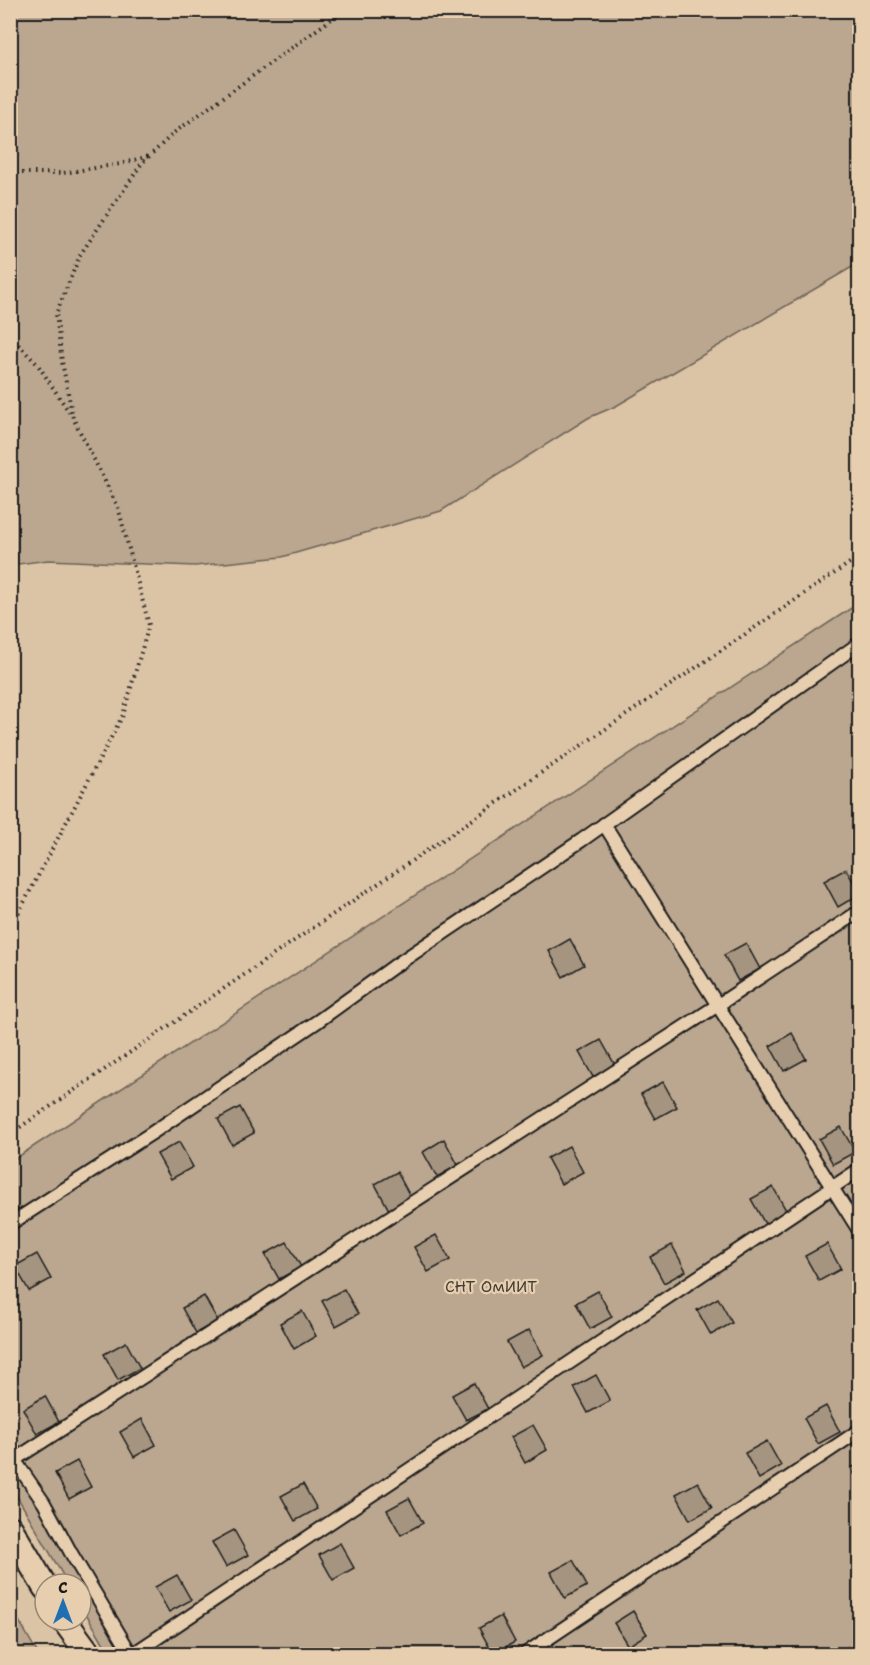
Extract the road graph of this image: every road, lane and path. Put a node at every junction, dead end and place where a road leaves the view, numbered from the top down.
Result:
1 (344, 10) edge
2 (150, 155) junction
3 (10, 173) edge
4 (10, 336) edge
5 (73, 418) junction
6 (860, 556) edge
7 (860, 644) edge
8 (604, 824) junction
9 (860, 912) edge
10 (10, 929) edge
11 (718, 1005) junction
12 (10, 1134) edge
13 (860, 1169) edge
14 (832, 1187) junction
15 (10, 1224) edge
16 (860, 1232) edge
17 (860, 1430) edge
18 (12, 1457) edge
19 (10, 1528) edge
20 (36, 1572) edge
21 (73, 1632) edge
22 (89, 1654) edge
23 (132, 1654) edge
24 (525, 1654) edge

1 - 2 path
2 - 3 path
2 - 5 path
4 - 5 path
5 - 10 path
6 - 12 path
7 - 8 lane
8 - 11 lane
8 - 15 lane
9 - 11 lane
11 - 14 lane
11 - 18 lane
13 - 14 lane
14 - 16 lane
14 - 23 lane
17 - 24 lane
18 - 23 lane
19 - 20 street
21 - 22 street

